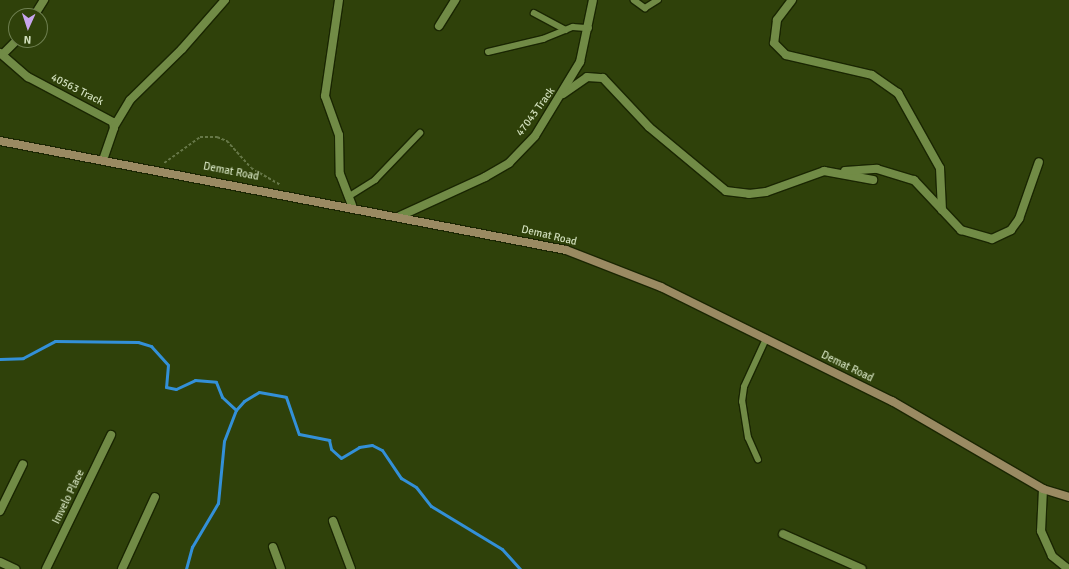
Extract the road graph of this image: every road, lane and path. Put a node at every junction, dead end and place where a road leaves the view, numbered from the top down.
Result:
1 (225, 0) edge
2 (339, 0) edge
3 (455, 0) edge
4 (593, 0) edge
5 (634, 0) edge
6 (658, 0) edge
7 (792, 0) edge
8 (534, 13) dead end
9 (439, 26) dead end
10 (589, 28) junction
11 (566, 30) junction
12 (488, 52) dead end
13 (1, 54) edge
14 (563, 94) junction
15 (114, 125) junction
16 (420, 133) dead end
17 (0, 141) edge
18 (103, 160) junction
19 (1039, 162) dead end
20 (154, 169) junction
21 (842, 172) junction
22 (873, 180) dead end
23 (289, 194) junction
24 (348, 197) junction
25 (352, 206) junction
26 (942, 210) junction
27 (400, 216) junction
28 (766, 339) junction
29 (111, 435) dead end
30 (758, 460) dead end
31 (23, 464) dead end
32 (1043, 489) junction
33 (155, 497) dead end
34 (1069, 497) edge
35 (0, 511) edge
36 (333, 521) dead end
37 (783, 534) dead end
38 (273, 547) dead end
39 (0, 562) edge
40 (15, 569) edge
41 (46, 569) edge
42 (122, 569) edge
43 (281, 569) edge
44 (351, 569) edge
45 (862, 569) edge
46 (1068, 569) edge

1 - 15 street
2 - 24 street
3 - 9 street
4 - 10 street, 47043 Track
5 - 6 lane
7 - 26 street
8 - 11 lane
10 - 11 lane
10 - 14 street, 47043 Track
11 - 12 lane
13 - 15 street, 40563 Track
14 - 21 street
14 - 27 street, 47043 Track
15 - 18 street
16 - 24 lane
17 - 18 street, Demat Road
18 - 20 street, Demat Road
19 - 26 street
20 - 23 street, Demat Road
20 - 23 path
21 - 22 street
21 - 26 street
23 - 25 street, Demat Road
24 - 25 street
25 - 27 street, Demat Road
27 - 28 street, Demat Road
28 - 30 lane
28 - 32 street, Demat Road
29 - 41 street, Imvelo Place
31 - 35 street
32 - 34 street, Demat Road
32 - 46 street
33 - 42 street
36 - 44 street
37 - 45 street
38 - 43 street
39 - 40 street

